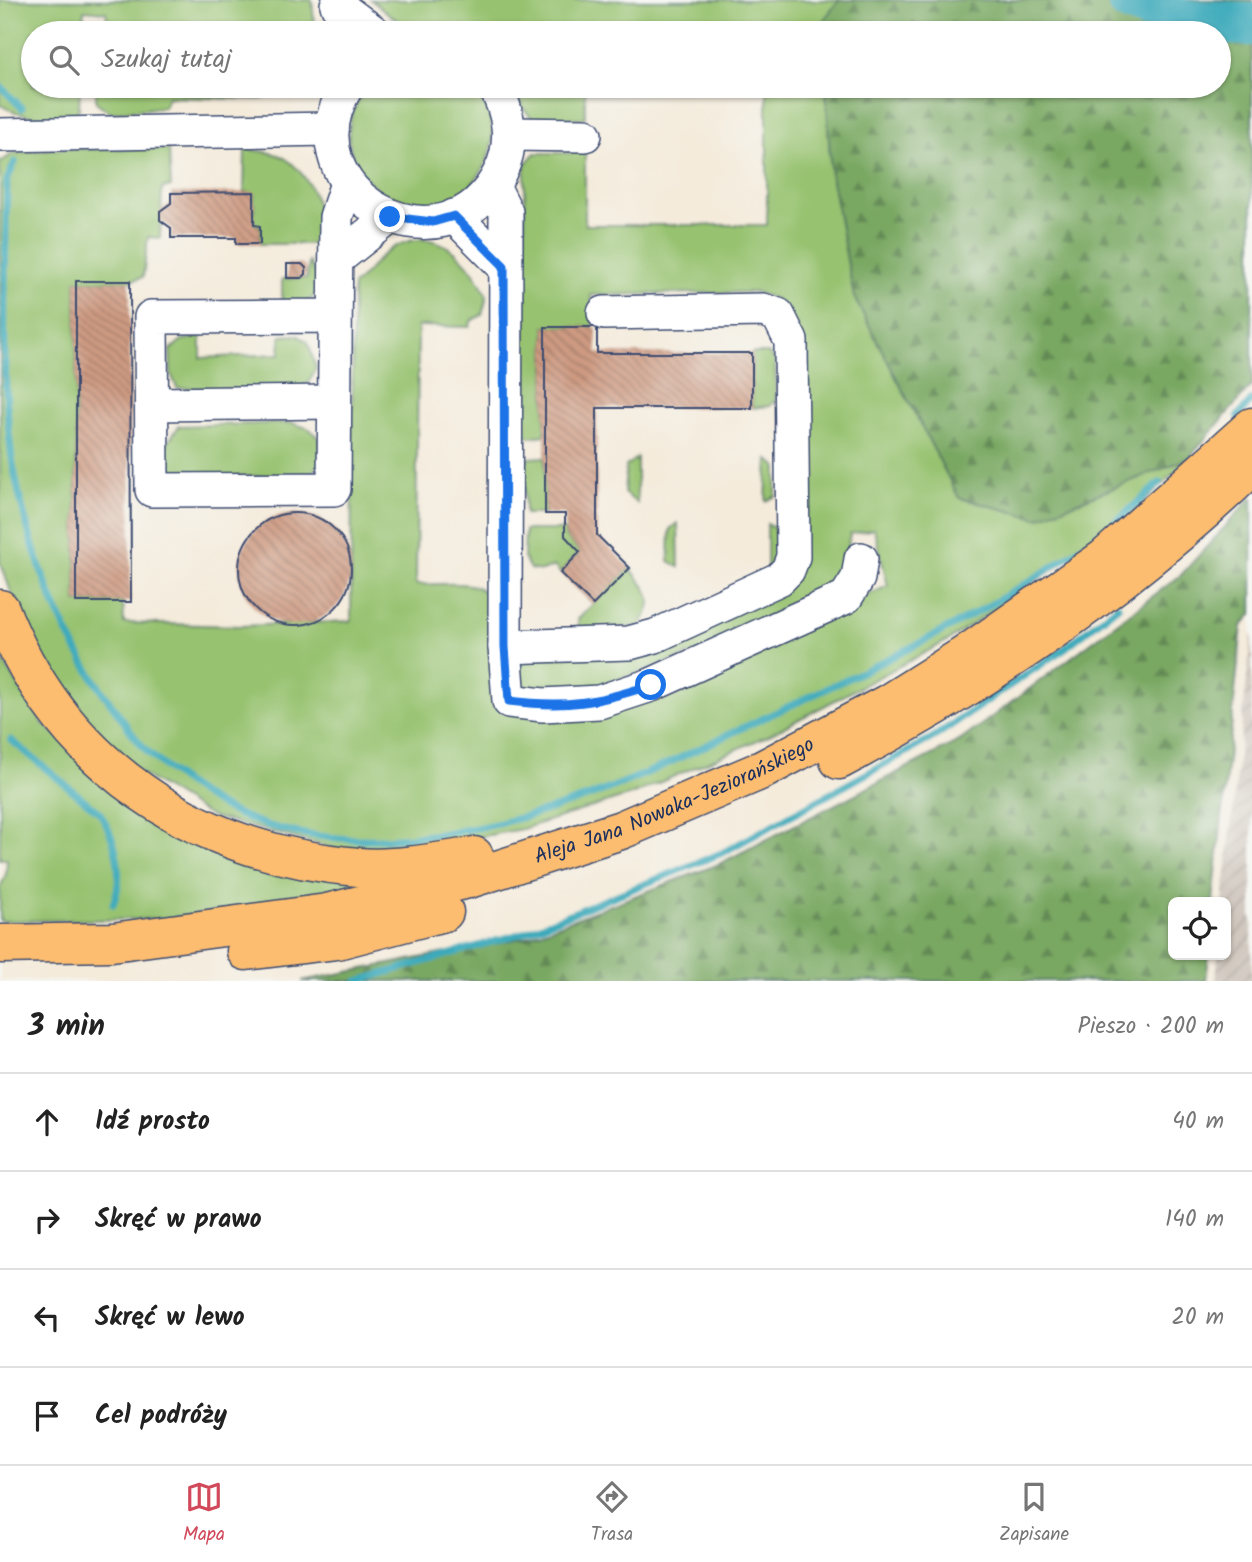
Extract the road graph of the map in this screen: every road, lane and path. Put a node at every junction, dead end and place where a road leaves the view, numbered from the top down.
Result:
1 (341, 98) edge
2 (502, 98) edge
3 (332, 129) junction
4 (510, 134) junction
5 (0, 135) edge
6 (585, 135) dead end
7 (347, 183) junction
8 (493, 186) junction
9 (454, 216) junction
10 (390, 217) junction
11 (337, 258) junction
12 (504, 266) junction
13 (604, 313) dead end
14 (333, 316) junction
15 (334, 402) junction
16 (152, 404) junction
17 (1252, 427) edge
18 (1252, 466) edge
19 (862, 559) dead end
20 (0, 610) edge
21 (505, 647) junction
22 (621, 830) junction
23 (0, 944) edge
24 (0, 970) edge

1 - 3 lane
2 - 4 lane
3 - 5 lane
3 - 7 lane
4 - 6 lane
4 - 8 lane
7 - 10 lane
7 - 11 lane
8 - 9 lane
8 - 12 lane
9 - 10 lane
9 - 12 lane
10 - 11 lane
11 - 14 lane
12 - 21 lane
13 - 21 lane
14 - 15 lane
14 - 16 lane
15 - 16 lane
15 - 16 lane
17 - 22 main road, Aleja Jana Nowaka-Jeziorańskiego
18 - 24 main road, Aleja Jana Nowaka-Jeziorańskiego
19 - 21 lane
20 - 22 main road
22 - 23 main road, Aleja Jana Nowaka-Jeziorańskiego

